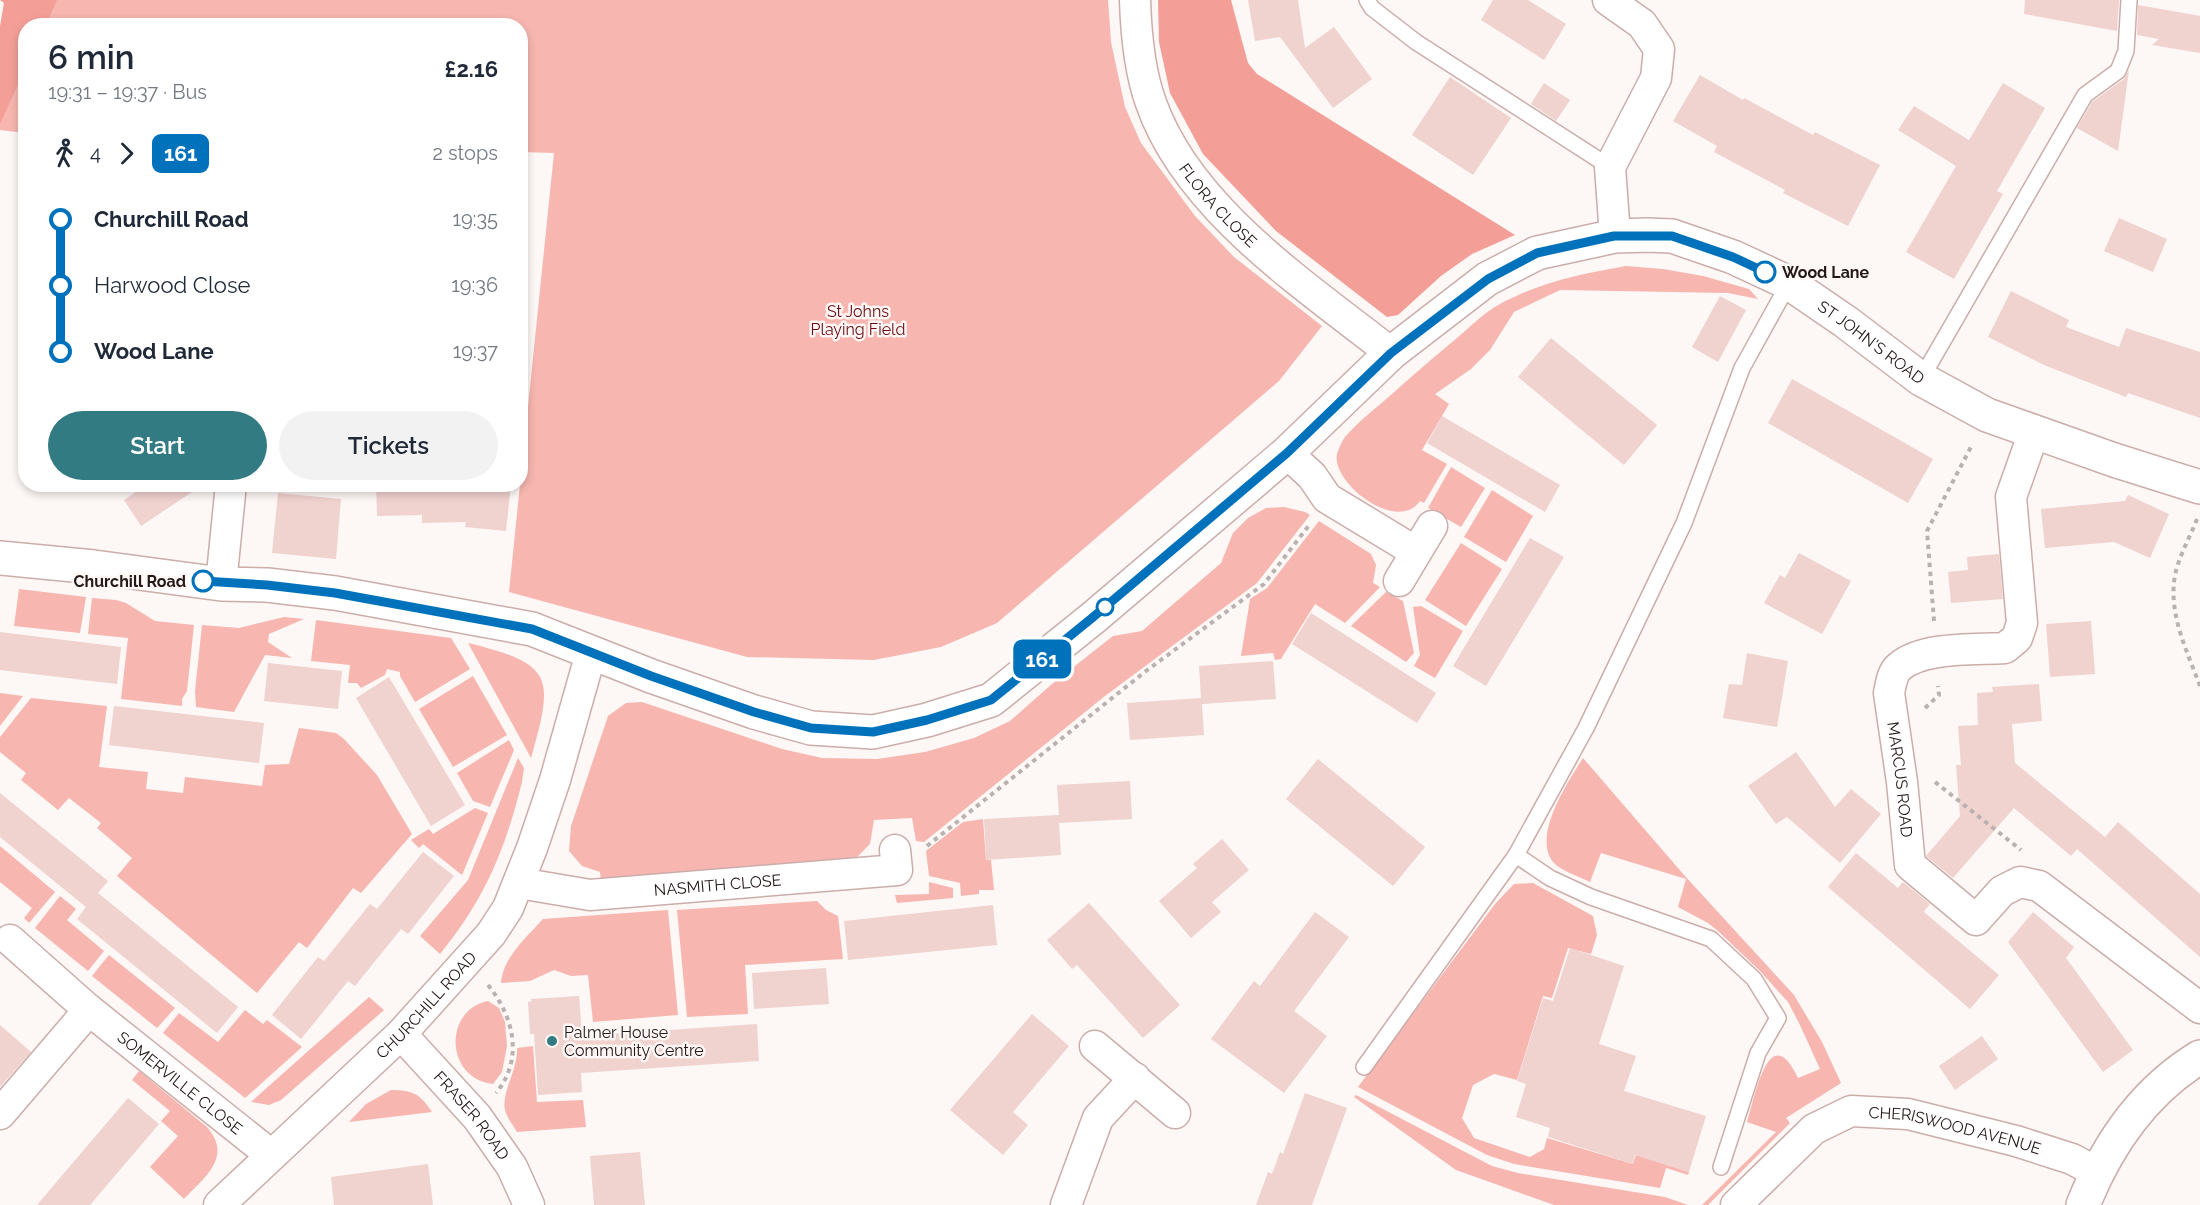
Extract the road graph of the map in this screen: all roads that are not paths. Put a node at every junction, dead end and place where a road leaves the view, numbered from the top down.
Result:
1 (1135, 0) edge
2 (1367, 0) edge
3 (1608, 0) edge
4 (2129, 0) edge
5 (1610, 167) junction
6 (1614, 236) junction
7 (1789, 283) junction
8 (1391, 353) junction
9 (1921, 379) junction
10 (2034, 432) junction
11 (1287, 453) junction
12 (2200, 487) edge
13 (230, 492) edge
14 (1432, 526) dead end
15 (1416, 552) junction
16 (0, 558) edge
17 (1399, 581) dead end
18 (221, 584) junction
19 (591, 653) junction
20 (895, 850) road end
21 (1516, 855) junction
22 (519, 883) junction
23 (10, 940) dead end
24 (2200, 1008) edge
25 (89, 1010) junction
26 (401, 1034) junction
27 (1095, 1046) dead end
28 (2200, 1057) edge
29 (1364, 1067) dead end
30 (1135, 1078) junction
31 (1175, 1113) dead end
32 (0, 1114) edge
33 (272, 1155) junction
34 (1721, 1167) dead end
35 (2096, 1172) junction
36 (1073, 1203) edge
37 (219, 1205) edge
38 (529, 1205) edge
39 (1736, 1205) edge
40 (2083, 1205) edge

1 - 8 street, FLORA CLOSE
2 - 5 lane
3 - 5 street
4 - 9 lane
5 - 6 street
6 - 7 street, ST JOHN'S ROAD
6 - 8 street, ST JOHN'S ROAD
7 - 9 street, ST JOHN'S ROAD
7 - 21 lane
8 - 11 street, ST JOHN'S ROAD
9 - 10 street, ST JOHN'S ROAD
10 - 12 street, ST JOHN'S ROAD
10 - 24 street, MARCUS ROAD
11 - 15 street
11 - 19 street, ST JOHN'S ROAD
13 - 18 street
14 - 15 street
15 - 17 street
16 - 18 street, ST JOHN'S ROAD
18 - 19 street, ST JOHN'S ROAD
19 - 22 street, CHURCHILL ROAD
20 - 22 street, NASMITH CLOSE
21 - 29 lane
21 - 34 lane
22 - 26 street, CHURCHILL ROAD
23 - 25 street, SOMERVILLE CLOSE
25 - 32 street
25 - 33 street, SOMERVILLE CLOSE
26 - 33 street, CHURCHILL ROAD
26 - 38 street, FRASER ROAD
27 - 30 street
28 - 35 street
30 - 31 street
30 - 36 street
33 - 37 street, CHURCHILL ROAD
35 - 39 street, CHERISWOOD AVENUE
35 - 40 street

